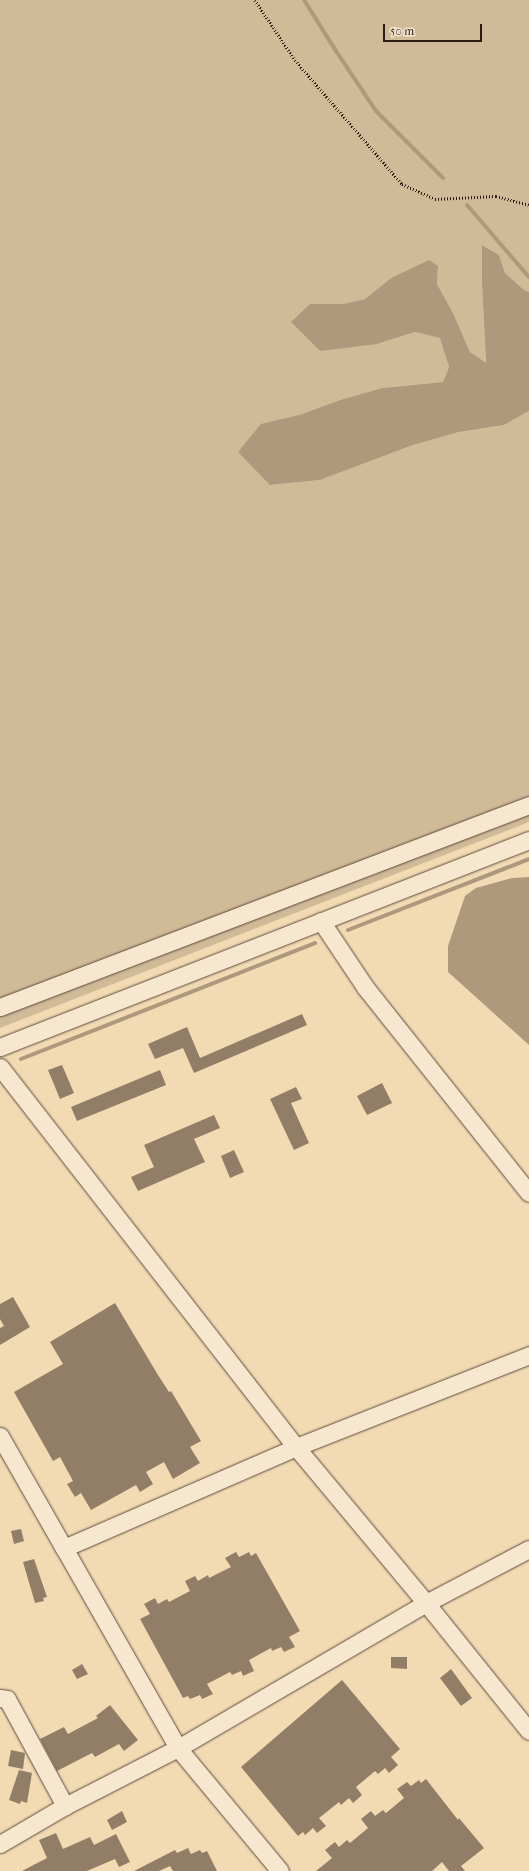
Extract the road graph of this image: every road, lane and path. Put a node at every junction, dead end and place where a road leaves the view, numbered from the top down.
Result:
1 (255, 0) edge
2 (529, 205) edge
3 (529, 805) edge
4 (529, 840) edge
5 (321, 921) junction
6 (0, 1007) edge
7 (0, 1047) edge
8 (0, 1067) edge
9 (529, 1193) edge
10 (529, 1355) edge
11 (0, 1436) edge
12 (296, 1447) junction
13 (64, 1548) junction
14 (529, 1549) edge
15 (426, 1603) junction
16 (0, 1698) edge
17 (529, 1730) edge
18 (178, 1748) junction
19 (65, 1806) junction
20 (0, 1844) edge
21 (280, 1871) edge

1 - 2 path
3 - 6 lane
4 - 5 lane
5 - 7 lane
5 - 9 lane
8 - 12 lane
10 - 12 lane
11 - 13 lane
12 - 13 lane
12 - 15 lane
13 - 18 lane
14 - 15 lane
15 - 17 lane
15 - 18 lane
16 - 19 lane
18 - 19 lane
18 - 21 lane
19 - 20 lane

